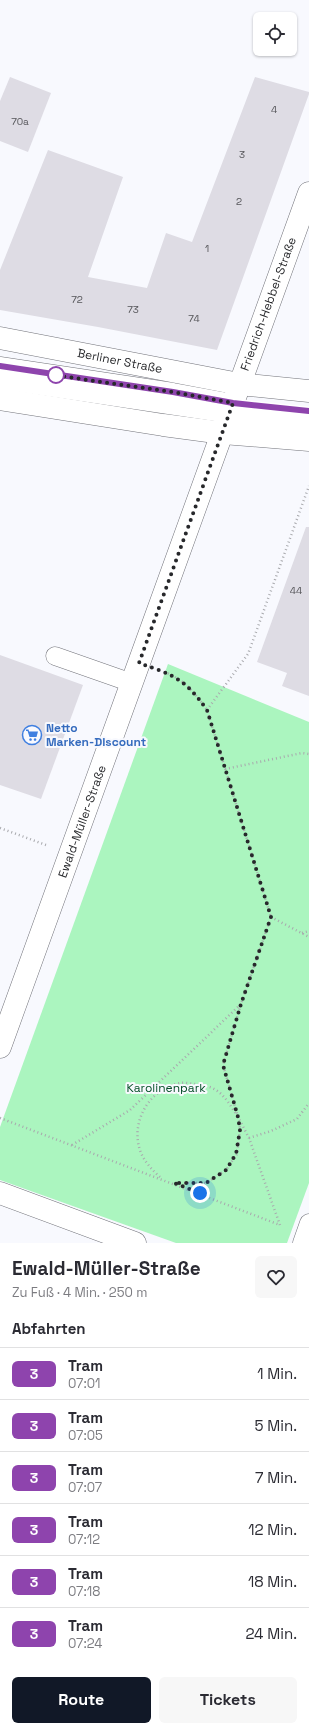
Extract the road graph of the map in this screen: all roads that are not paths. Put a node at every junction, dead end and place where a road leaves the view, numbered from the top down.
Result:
1 (309, 193) edge
2 (0, 338) edge
3 (0, 366) edge
4 (0, 380) edge
5 (309, 391) edge
6 (0, 399) edge
7 (231, 409) junction
8 (309, 423) edge
9 (309, 440) edge
10 (55, 656) dead end
11 (132, 683) junction
12 (0, 1047) edge
13 (0, 1193) edge
14 (135, 1243) edge

1 - 7 street, Friedrich-Hebbel-Straße
2 - 7 street, Berliner Straße
3 - 7 lane
4 - 7 lane
5 - 7 street
6 - 7 street
7 - 8 lane
7 - 9 street
7 - 11 street, Ewald-Müller-Straße
10 - 11 lane
11 - 12 street, Ewald-Müller-Straße
13 - 14 street

